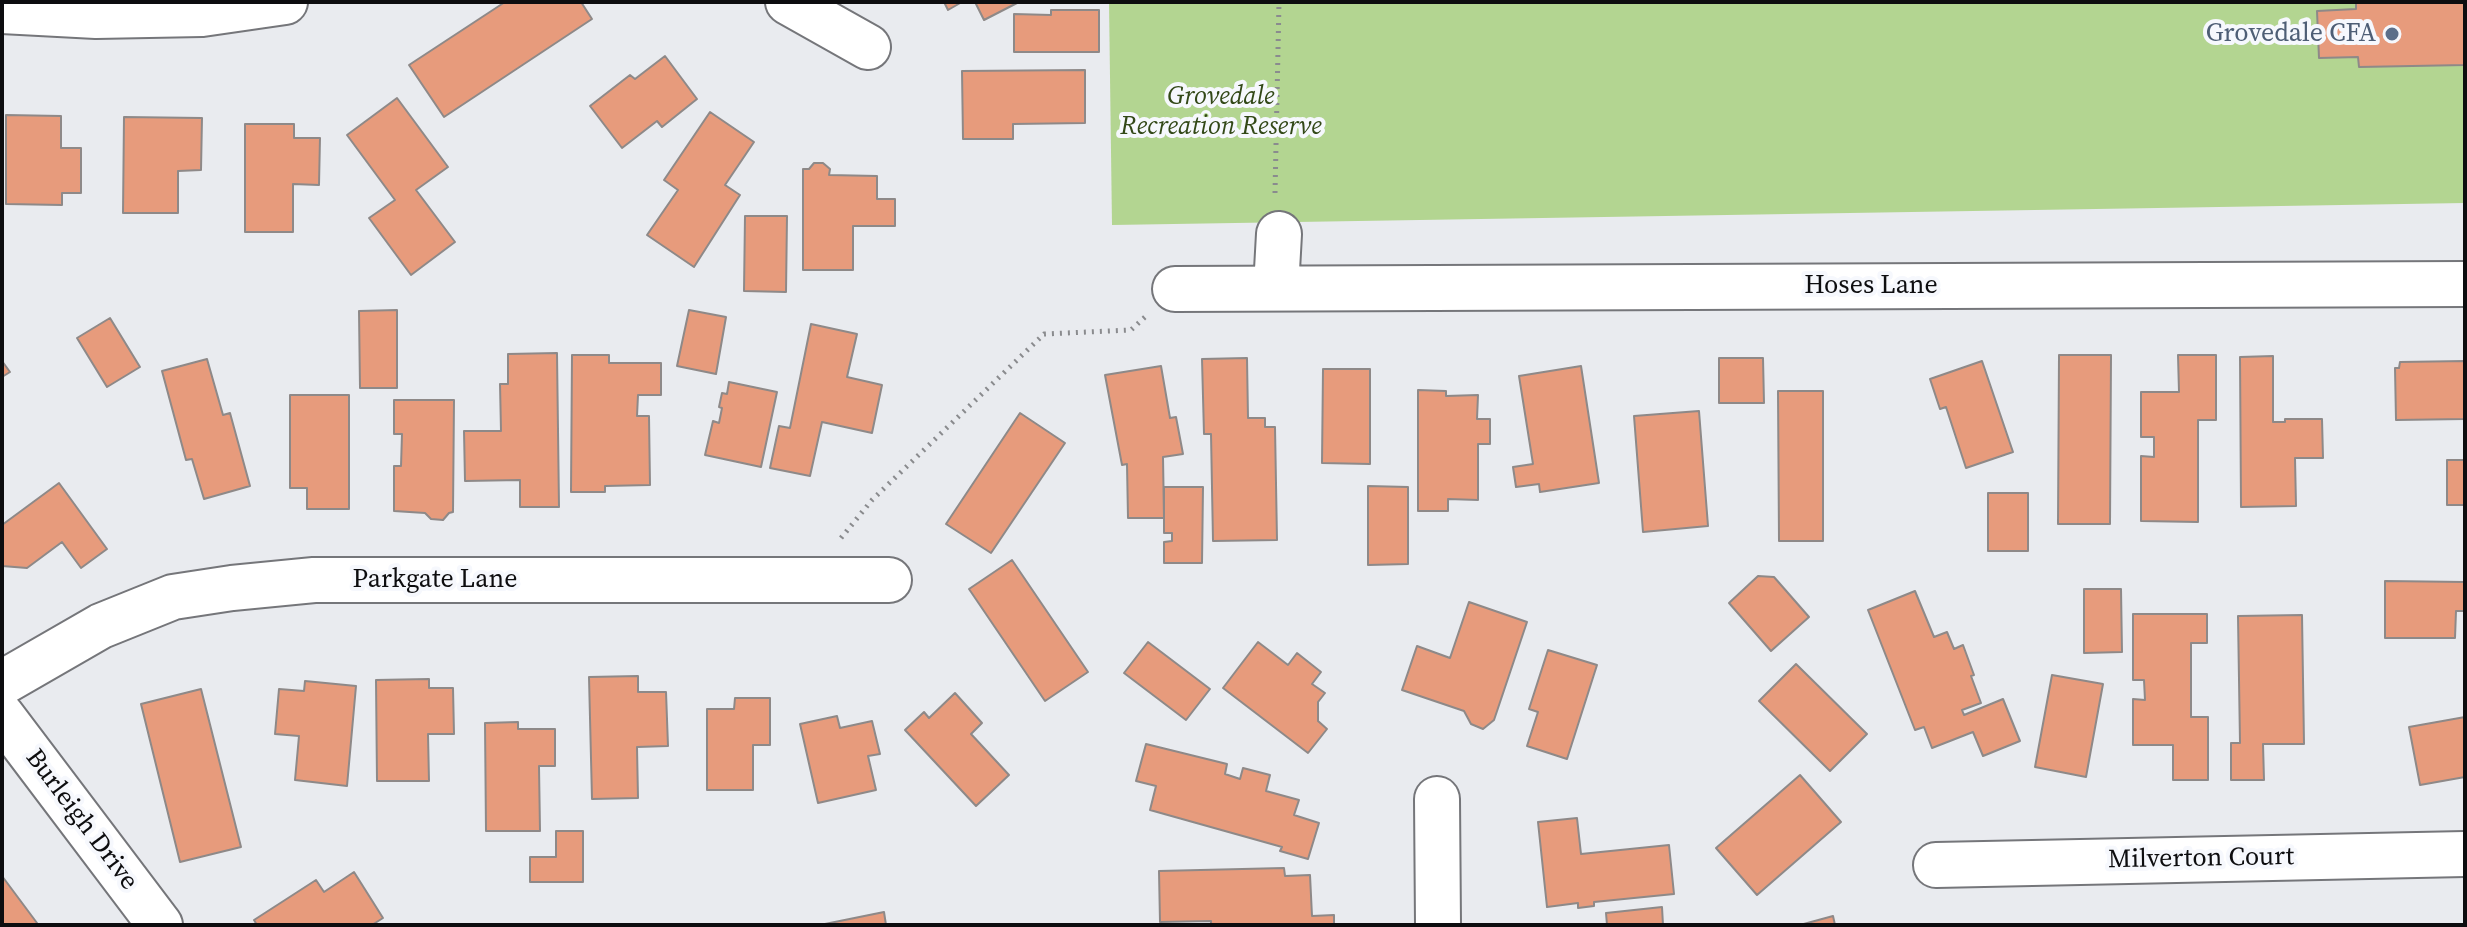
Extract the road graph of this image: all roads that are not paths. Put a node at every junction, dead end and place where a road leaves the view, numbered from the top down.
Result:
1 (285, 2) edge
2 (788, 2) edge
3 (2, 11) edge
4 (868, 47) dead end
5 (1279, 234) road end
6 (2465, 284) edge
7 (1276, 288) junction
8 (1175, 289) road end
9 (889, 580) dead end
10 (2, 683) edge
11 (2, 716) edge
12 (1437, 799) dead end
13 (2465, 854) edge
14 (1936, 865) dead end
15 (160, 925) edge
16 (1438, 925) edge

1 - 3 street
2 - 4 street
5 - 7 street
6 - 7 street, Hoses Lane
7 - 8 street, Hoses Lane
9 - 10 street, Parkgate Lane
11 - 15 street, Burleigh Drive
12 - 16 street
13 - 14 street, Milverton Court

